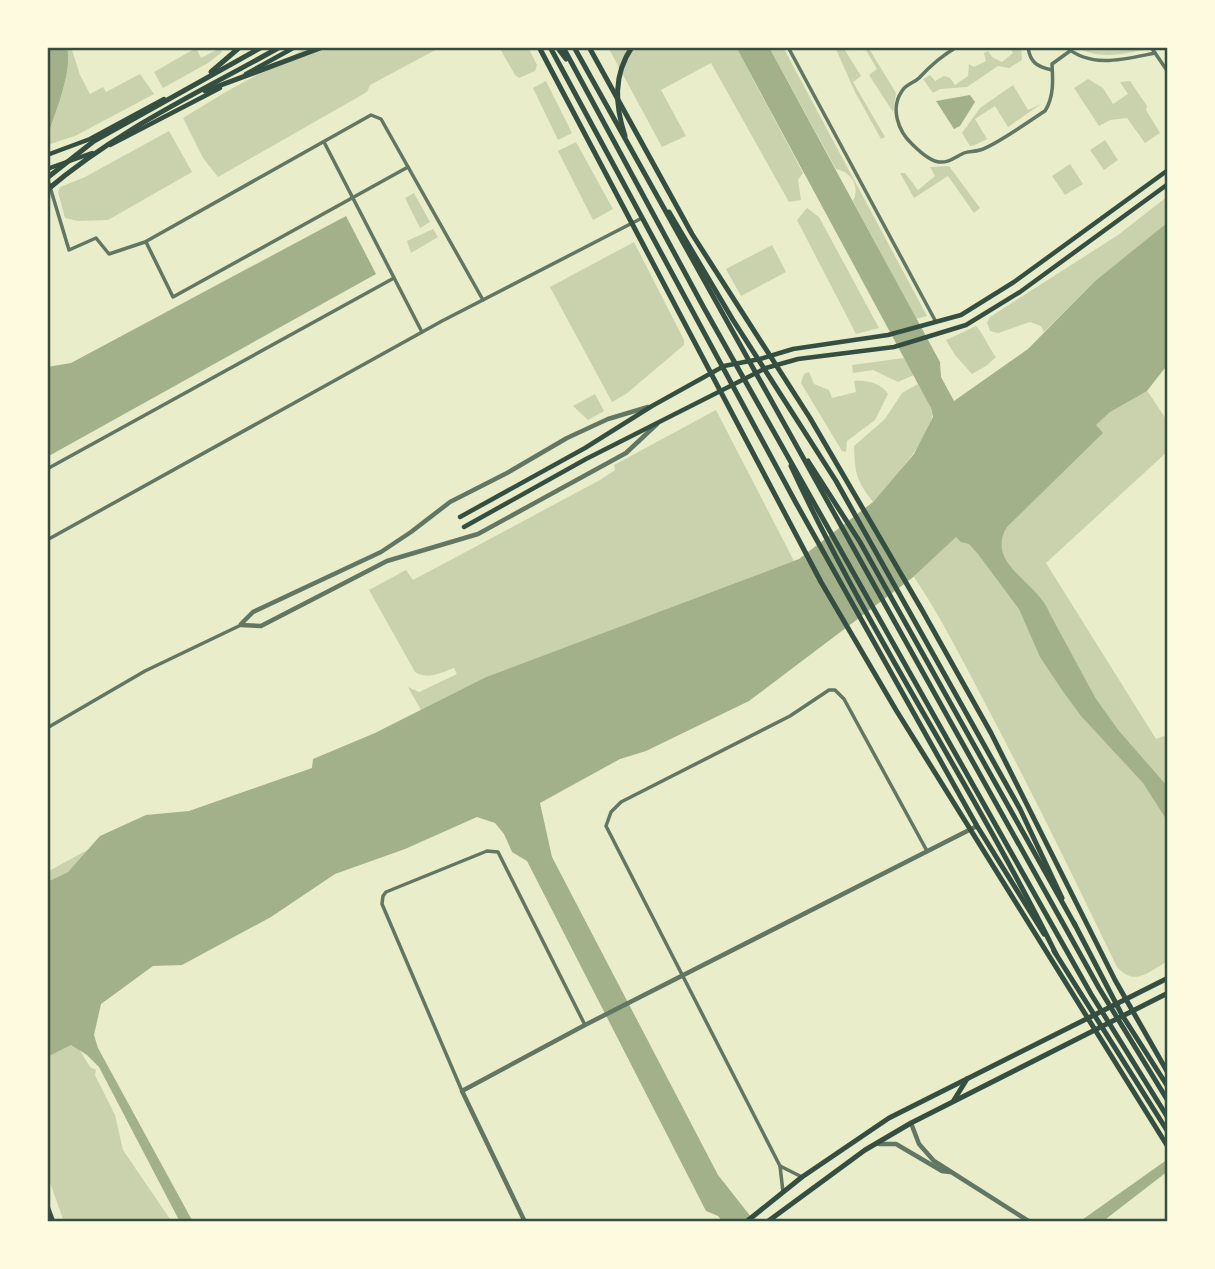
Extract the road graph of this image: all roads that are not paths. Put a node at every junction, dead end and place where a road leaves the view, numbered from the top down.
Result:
1 (240, 47) edge
2 (261, 47) edge
3 (280, 47) edge
4 (295, 47) edge
5 (317, 47) edge
6 (323, 47) edge
7 (539, 47) edge
8 (550, 47) edge
9 (557, 47) edge
10 (563, 47) edge
11 (575, 47) edge
12 (589, 47) edge
13 (632, 47) edge
14 (788, 47) edge
15 (957, 47) edge
16 (1028, 47) edge
17 (1066, 47) edge
18 (1151, 47) edge
19 (309, 51) junction
20 (1070, 51) junction
21 (1155, 53) junction
22 (1052, 70) junction
23 (1168, 72) edge
24 (578, 74) junction
25 (195, 84) junction
26 (189, 97) junction
27 (324, 142) junction
28 (47, 155) edge
29 (408, 167) junction
30 (639, 167) junction
31 (47, 169) edge
32 (1168, 170) edge
33 (47, 177) edge
34 (1168, 184) edge
35 (47, 190) edge
36 (353, 198) junction
37 (642, 218) junction
38 (145, 242) junction
39 (394, 278) junction
40 (483, 300) junction
41 (936, 322) junction
42 (422, 332) junction
43 (760, 359) junction
44 (723, 366) junction
45 (766, 369) junction
46 (733, 385) junction
47 (652, 406) junction
48 (660, 422) junction
49 (776, 435) junction
50 (794, 441) junction
51 (47, 469) edge
52 (460, 517) dead end
53 (464, 527) dead end
54 (47, 540) edge
55 (241, 625) junction
56 (47, 728) edge
57 (977, 826) junction
58 (927, 851) junction
59 (1075, 925) junction
60 (1056, 954) junction
61 (682, 977) junction
62 (1168, 978) edge
63 (1168, 993) edge
64 (1117, 1004) junction
65 (1093, 1015) junction
66 (1122, 1015) junction
67 (585, 1025) junction
68 (1100, 1026) junction
69 (1168, 1073) edge
70 (967, 1078) junction
71 (1168, 1087) edge
72 (462, 1091) junction
73 (954, 1100) junction
74 (1168, 1101) edge
75 (1168, 1118) edge
76 (911, 1123) junction
77 (1168, 1132) edge
78 (873, 1145) junction
79 (1168, 1147) edge
80 (780, 1166) junction
81 (951, 1172) junction
82 (802, 1177) junction
83 (783, 1192) junction
84 (47, 1206) edge
85 (53, 1222) edge
86 (525, 1222) edge
87 (746, 1222) edge
88 (767, 1222) edge
89 (1030, 1222) edge

1 - 25 main road
2 - 25 main road
2 - 28 main road
3 - 26 main road
4 - 31 main road
5 - 19 main road
6 - 19 main road
7 - 79 main road
8 - 37 main road
9 - 24 main road
10 - 24 main road
11 - 30 main road
11 - 43 main road
12 - 69 main road
13 - 30 main road
14 - 41 street
15 - 22 street
16 - 22 street
17 - 20 street
18 - 21 street
19 - 26 main road
20 - 21 street
20 - 22 street
21 - 23 street
24 - 49 main road
25 - 33 main road
26 - 35 main road
27 - 29 street
27 - 36 street
27 - 38 street
29 - 36 street
29 - 40 street
30 - 50 main road
32 - 41 main road
33 - 38 street
34 - 45 main road
36 - 38 street
36 - 39 street
37 - 40 street
37 - 44 main road
39 - 42 street
39 - 51 street
40 - 42 street
41 - 43 main road
42 - 54 street
43 - 44 main road
43 - 45 main road
44 - 46 main road
44 - 47 main road
45 - 46 main road
45 - 59 main road
46 - 48 main road
46 - 57 main road
47 - 52 main road
47 - 55 street
48 - 53 main road
48 - 55 street
49 - 60 main road
49 - 75 main road
50 - 59 main road
50 - 74 main road
55 - 56 street
57 - 58 street
57 - 60 main road
58 - 61 street
58 - 61 street
59 - 64 main road
60 - 65 main road
61 - 67 street
61 - 80 street
62 - 64 main road
63 - 66 main road
64 - 65 main road
64 - 66 main road
65 - 68 main road
65 - 70 main road
66 - 68 main road
66 - 71 main road
67 - 72 street
67 - 72 street
68 - 73 main road
68 - 77 main road
70 - 73 main road
70 - 82 main road
72 - 86 street
73 - 76 main road
76 - 78 main road
76 - 81 street
78 - 81 street
78 - 88 main road
80 - 82 street
80 - 83 street
81 - 89 street
82 - 83 main road
83 - 87 main road
84 - 85 main road

